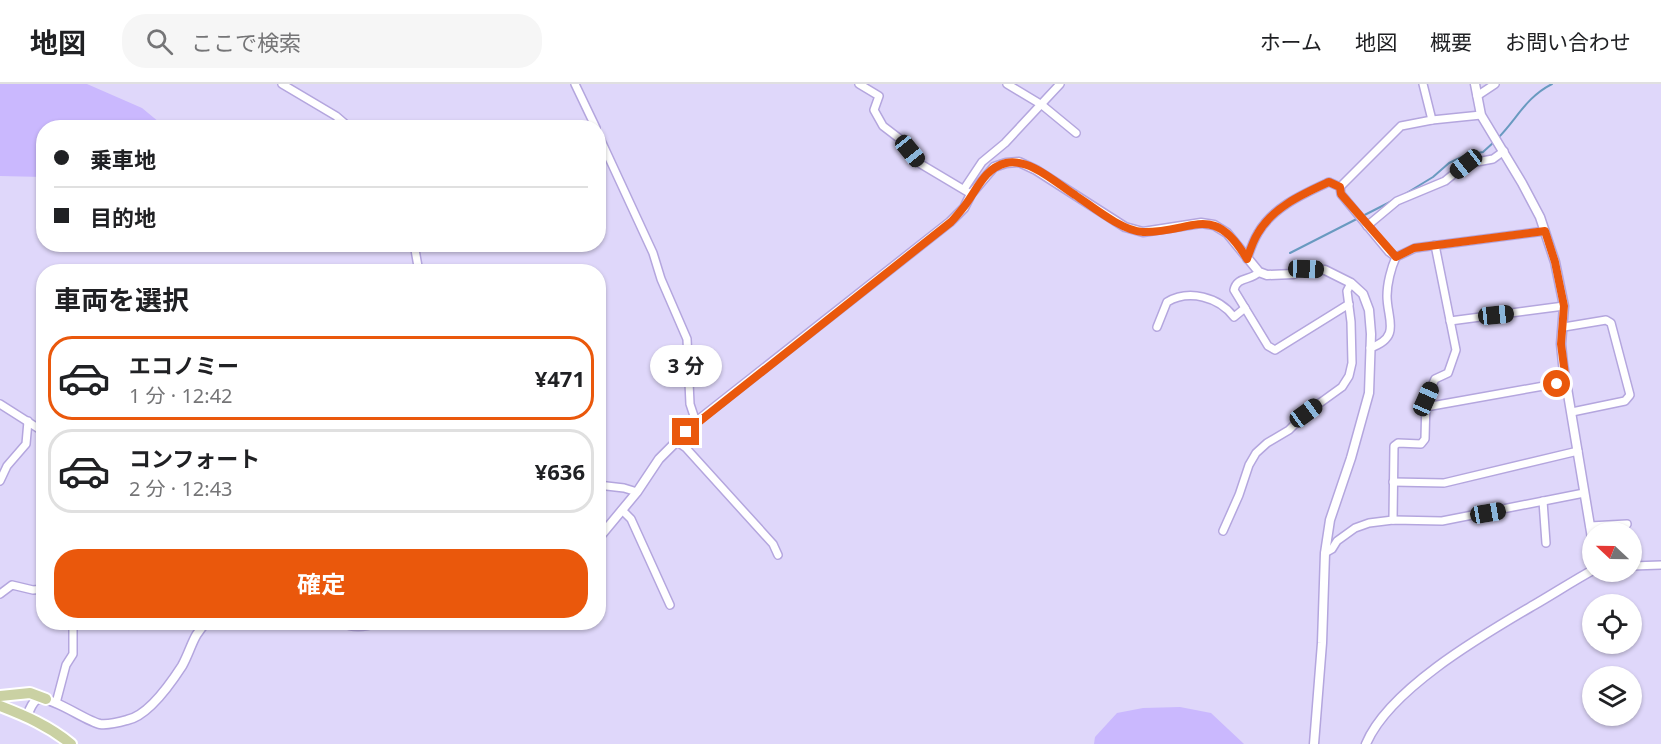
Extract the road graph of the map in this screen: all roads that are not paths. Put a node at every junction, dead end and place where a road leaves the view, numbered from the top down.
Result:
1 (282, 84) edge
2 (575, 84) edge
3 (859, 84) edge
4 (1007, 84) edge
5 (1060, 84) edge
6 (1423, 84) edge
7 (1475, 84) edge
8 (1495, 84) edge
9 (1477, 96) junction
10 (1042, 105) junction
11 (1481, 115) junction
12 (341, 120) edge
13 (592, 120) edge
14 (1432, 120) junction
15 (1076, 134) dead end
16 (606, 151) edge
17 (1504, 152) junction
18 (1340, 187) junction
19 (967, 192) junction
20 (1367, 226) junction
21 (1545, 231) junction
22 (1435, 245) junction
23 (1396, 257) junction
24 (1247, 259) junction
25 (1259, 272) junction
26 (1351, 283) junction
27 (1349, 304) junction
28 (1564, 306) junction
29 (1245, 308) junction
30 (1450, 321) junction
31 (1157, 327) dead end
32 (1564, 327) junction
33 (1370, 348) junction
34 (1566, 382) junction
35 (0, 404) edge
36 (1426, 407) junction
37 (1572, 412) junction
38 (28, 421) junction
39 (696, 422) junction
40 (36, 426) edge
41 (676, 441) junction
42 (1578, 451) junction
43 (0, 481) edge
44 (1393, 482) junction
45 (606, 486) edge
46 (637, 492) junction
47 (1584, 493) junction
48 (1543, 501) junction
49 (622, 510) junction
50 (1393, 520) junction
51 (1589, 522) edge
52 (606, 529) edge
53 (1223, 531) dead end
54 (1546, 543) dead end
55 (1325, 552) junction
56 (778, 555) dead end
57 (1661, 565) edge
58 (1642, 566) edge
59 (1582, 577) edge
60 (36, 590) edge
61 (0, 594) edge
62 (670, 604) dead end
63 (73, 630) edge
64 (199, 630) edge
65 (0, 696) edge
66 (51, 701) junction
67 (0, 706) edge
68 (27, 716) junction
69 (71, 744) edge
70 (1314, 744) edge
71 (1366, 744) edge

1 - 12 street
2 - 13 street
3 - 19 street
4 - 10 street
5 - 10 street
6 - 14 street
7 - 9 street
8 - 9 street
9 - 11 street
10 - 15 street
10 - 19 street
11 - 14 street
11 - 17 street
14 - 18 street
16 - 39 street
17 - 20 street
17 - 21 street
18 - 20 street
18 - 24 street
19 - 24 street
19 - 39 street
20 - 23 street
21 - 22 street
21 - 28 street
22 - 23 street
22 - 30 street
23 - 33 street
24 - 25 street
25 - 26 street
25 - 29 street
26 - 27 street
26 - 33 street
27 - 29 street
27 - 53 street
28 - 30 street
28 - 32 street
29 - 31 street
30 - 36 street
32 - 34 street
32 - 37 street
33 - 55 street
34 - 36 street
34 - 37 street
35 - 38 street
36 - 44 street
37 - 42 street
38 - 40 street
38 - 43 street
39 - 41 street
41 - 46 street
41 - 56 street
42 - 44 street
42 - 47 street
44 - 50 street
45 - 46 street
46 - 49 street
47 - 48 street
47 - 51 street
48 - 50 street
48 - 54 street
49 - 52 street
49 - 62 street
50 - 55 street
55 - 70 street
57 - 58 street
59 - 71 street
60 - 61 street
63 - 66 street
64 - 66 street
65 - 66 main road
66 - 68 street
67 - 68 main road
68 - 69 main road

